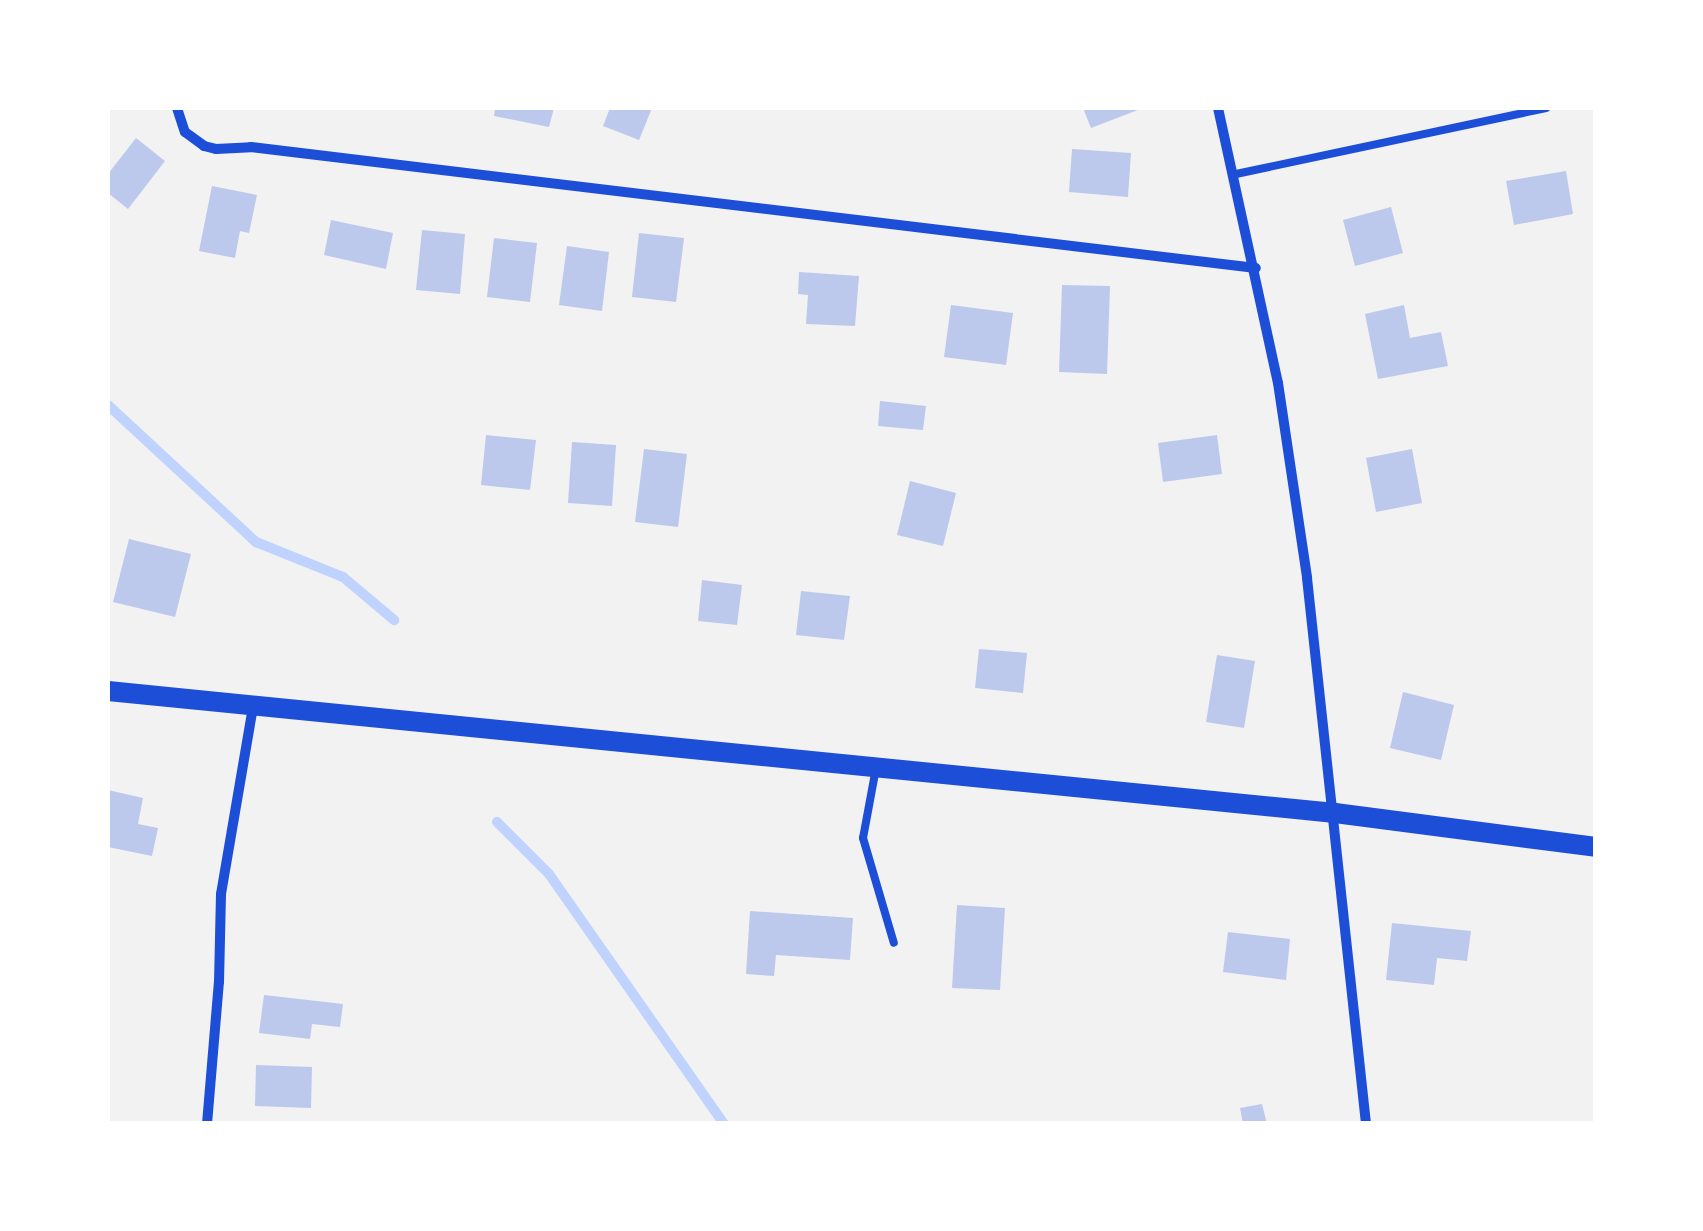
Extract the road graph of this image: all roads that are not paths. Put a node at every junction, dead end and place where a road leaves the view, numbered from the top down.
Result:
1 (177, 108) edge
2 (1218, 108) edge
3 (1546, 108) edge
4 (1236, 174) junction
5 (1256, 268) junction
6 (108, 690) edge
7 (252, 706) junction
8 (876, 768) junction
9 (1335, 813) junction
10 (1596, 847) edge
11 (894, 942) dead end
12 (206, 1124) edge
13 (1366, 1124) edge

1 - 5 street
2 - 4 street
3 - 4 lane
4 - 5 street
5 - 9 street
6 - 7 main road
7 - 8 main road
7 - 12 street
8 - 9 main road
8 - 11 lane
9 - 10 main road
9 - 13 street

